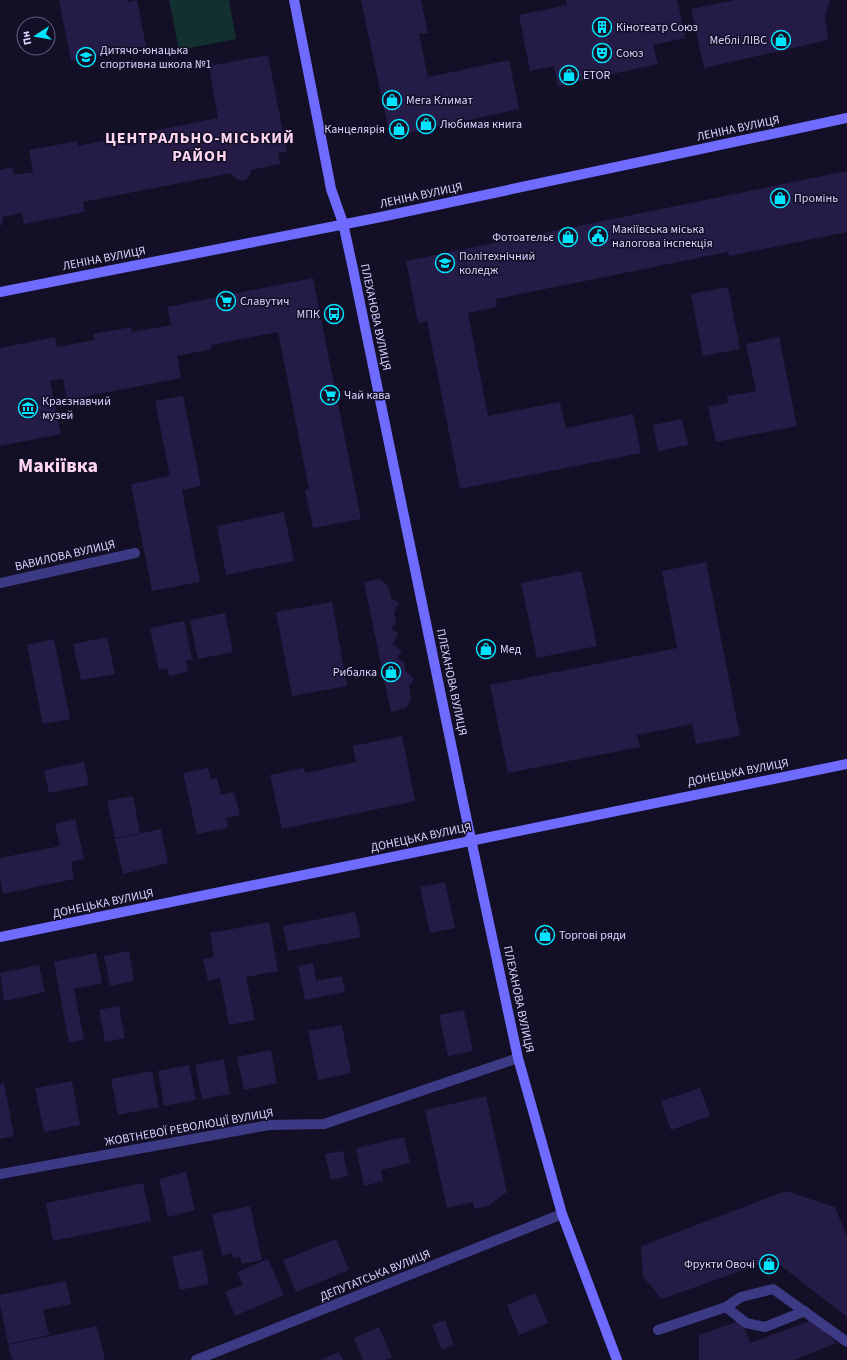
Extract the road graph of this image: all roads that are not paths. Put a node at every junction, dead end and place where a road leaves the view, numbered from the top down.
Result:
1 (294, 0) edge
2 (847, 118) edge
3 (343, 223) junction
4 (0, 292) edge
5 (135, 553) dead end
6 (0, 583) edge
7 (847, 764) edge
8 (471, 840) junction
9 (0, 937) edge
10 (518, 1058) junction
11 (0, 1174) edge
12 (562, 1214) junction
13 (726, 1307) junction
14 (805, 1311) junction
15 (658, 1330) dead end
16 (847, 1342) edge
17 (196, 1360) edge
18 (617, 1360) edge

1 - 3 street, ПЛЕХАНОВА ВУЛИЦЯ
2 - 3 street, ЛЕНІНА ВУЛИЦЯ
3 - 4 street, ЛЕНІНА ВУЛИЦЯ
3 - 8 street, ПЛЕХАНОВА ВУЛИЦЯ
5 - 6 street, ВАВИЛОВА ВУЛИЦЯ
7 - 8 street, ДОНЕЦЬКА ВУЛИЦЯ
8 - 9 street, ДОНЕЦЬКА ВУЛИЦЯ
8 - 10 street, ПЛЕХАНОВА ВУЛИЦЯ
10 - 11 street, ЖОВТНЕВОЇ РЕВОЛЮЦІЇ ВУЛИЦЯ
10 - 12 street, ПЛЕХАНОВА ВУЛИЦЯ
12 - 17 street, ДЕПУТАТСЬКА ВУЛИЦЯ
12 - 18 street, ПЛЕХАНОВА ВУЛИЦЯ
13 - 14 street
13 - 14 street
13 - 15 street
14 - 16 street

